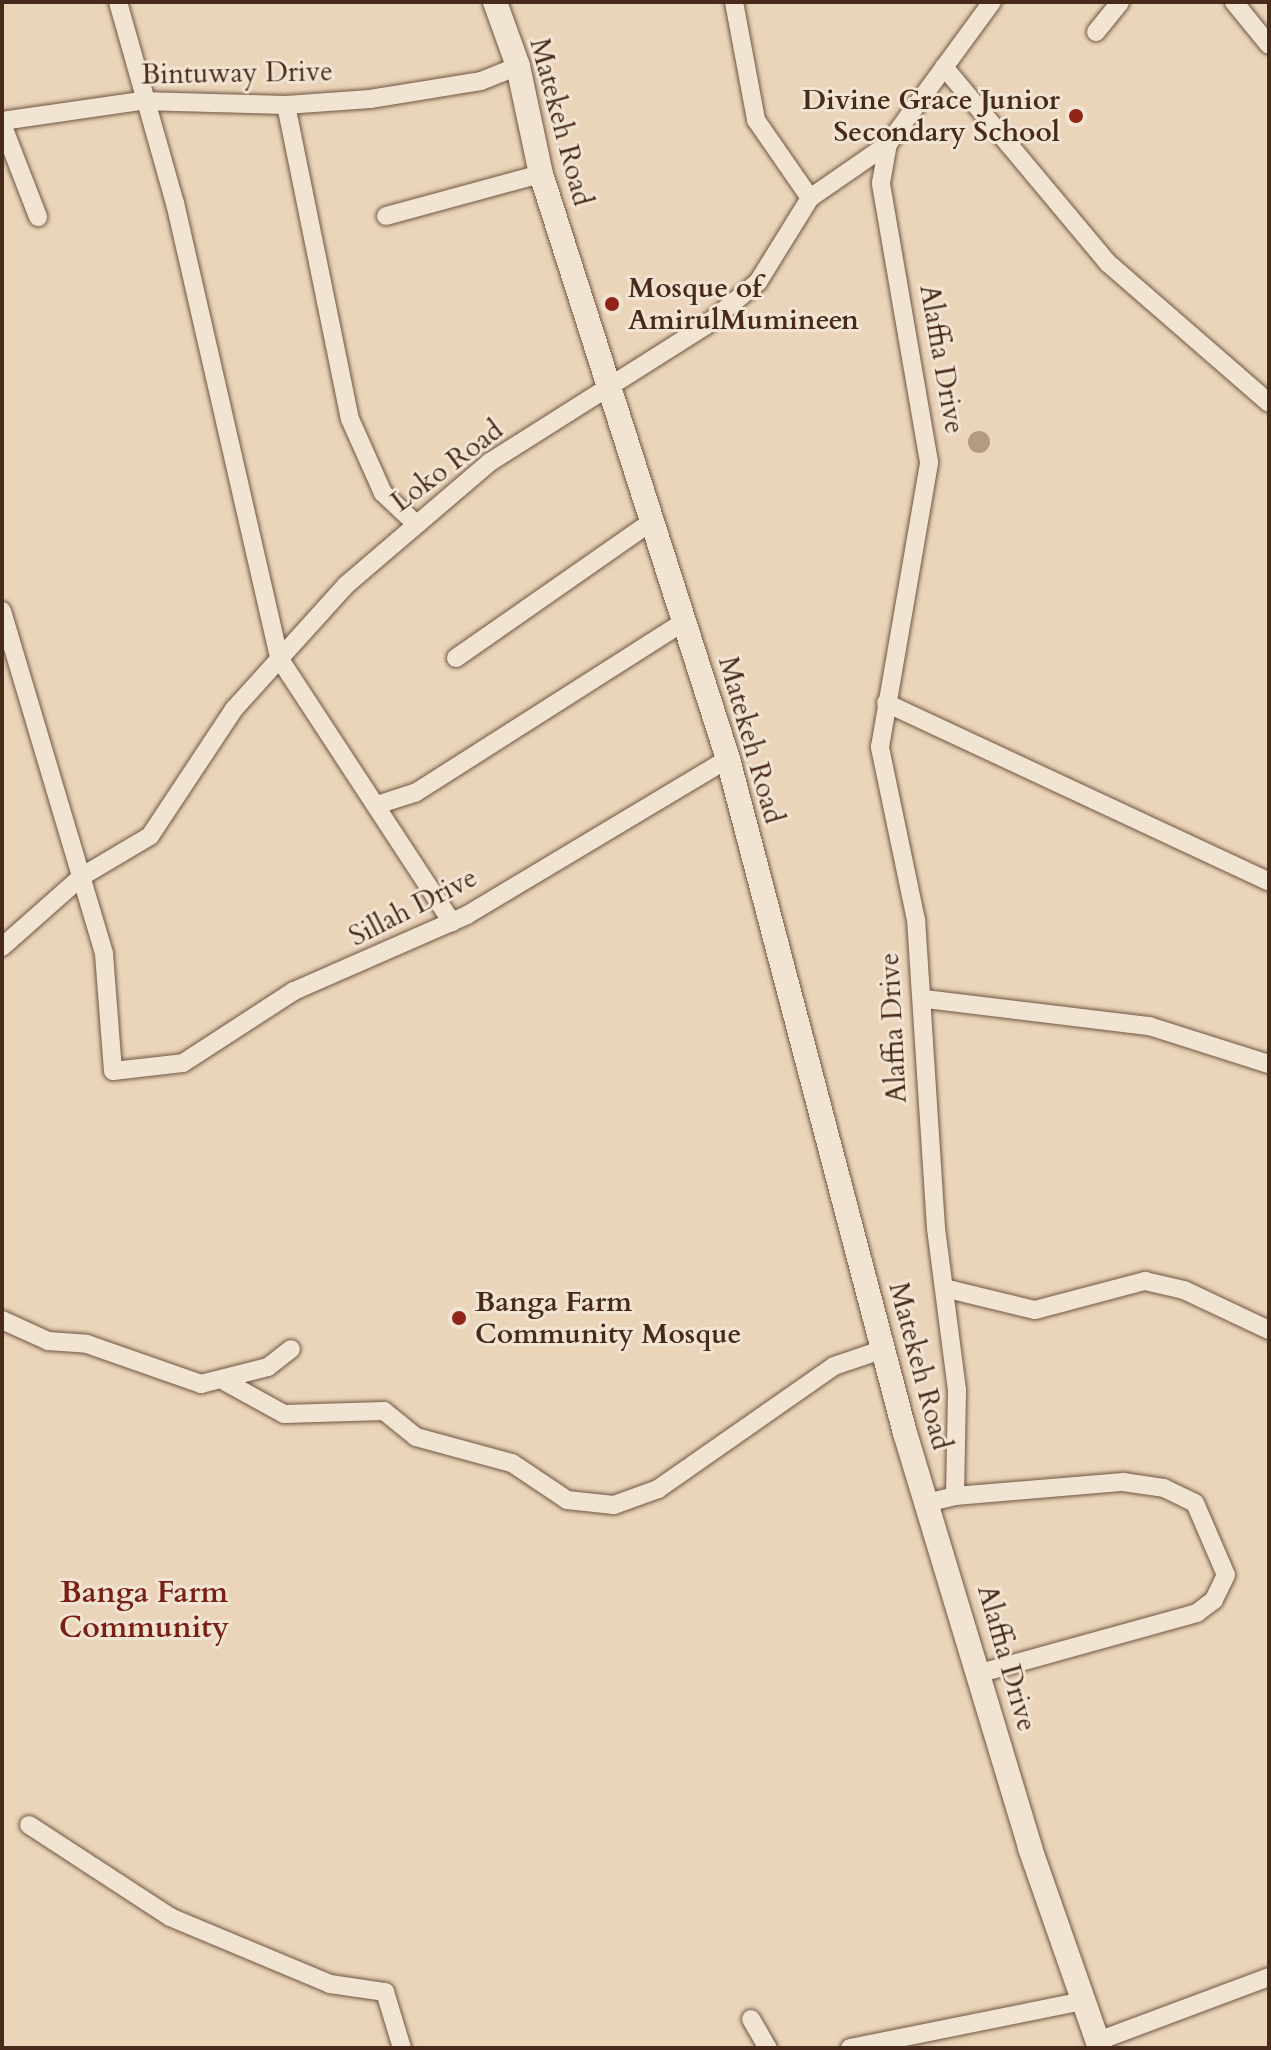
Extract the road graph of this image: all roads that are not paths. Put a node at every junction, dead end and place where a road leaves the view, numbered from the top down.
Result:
1 (118, 2) edge
2 (495, 2) edge
3 (734, 2) edge
4 (992, 2) edge
5 (1120, 2) edge
6 (1234, 2) edge
7 (1096, 32) dead end
8 (1269, 45) edge
9 (518, 66) junction
10 (944, 67) junction
11 (140, 101) junction
12 (286, 105) junction
13 (2, 122) edge
14 (888, 144) junction
15 (541, 174) junction
16 (810, 198) junction
17 (386, 216) dead end
18 (38, 217) dead end
19 (609, 393) junction
20 (1269, 403) edge
21 (654, 520) junction
22 (415, 523) junction
23 (2, 611) edge
24 (685, 621) junction
25 (279, 658) junction
26 (456, 658) dead end
27 (886, 703) junction
28 (728, 759) junction
29 (377, 805) junction
30 (81, 877) junction
31 (1269, 882) edge
32 (452, 922) junction
33 (2, 947) edge
34 (925, 999) junction
35 (1269, 1064) edge
36 (948, 1289) junction
37 (2, 1320) edge
38 (1269, 1330) edge
39 (291, 1349) dead end
40 (884, 1349) junction
41 (226, 1382) junction
42 (955, 1496) junction
43 (927, 1503) junction
44 (981, 1673) junction
45 (29, 1825) dead end
46 (1269, 1977) edge
47 (1084, 2001) junction
48 (751, 2019) dead end
49 (1099, 2044) edge
50 (402, 2048) edge
51 (768, 2048) edge
52 (850, 2048) edge

1 - 11 street
2 - 9 street, Matekeh Road
3 - 16 street
4 - 10 street, Alaffia Drive
5 - 7 street
6 - 8 street
9 - 12 street, Bintuway Drive
9 - 15 street, Matekeh Road
10 - 14 street, Alaffia Drive
10 - 20 street
11 - 12 street, Bintuway Drive
11 - 13 street, Bintuway Drive
11 - 25 street
12 - 22 street
13 - 18 street
14 - 16 street, Loko Road
14 - 27 street, Alaffia Drive
15 - 17 street
15 - 19 street, Matekeh Road
16 - 19 street, Loko Road
19 - 21 street, Matekeh Road
19 - 22 street, Loko Road
21 - 24 street, Matekeh Road
21 - 26 street
22 - 25 street, Loko Road
23 - 30 street
24 - 28 street, Matekeh Road
24 - 29 street
25 - 29 street
25 - 30 street, Loko Road
27 - 31 street
27 - 34 street, Alaffia Drive
28 - 32 street, Sillah Drive
28 - 40 street, Matekeh Road
29 - 32 street
30 - 32 street, Sillah Drive
30 - 33 street, Loko Road
34 - 35 street
34 - 36 street, Alaffia Drive
36 - 38 street
36 - 42 street, Alaffia Drive
37 - 41 street
39 - 41 street
40 - 41 street
40 - 43 street, Matekeh Road
42 - 43 street
42 - 44 street
43 - 44 street, Alaffia Drive
44 - 47 street, Alaffia Drive
45 - 50 street
46 - 49 street
47 - 49 street, Alaffia Drive
47 - 52 street
48 - 51 street

